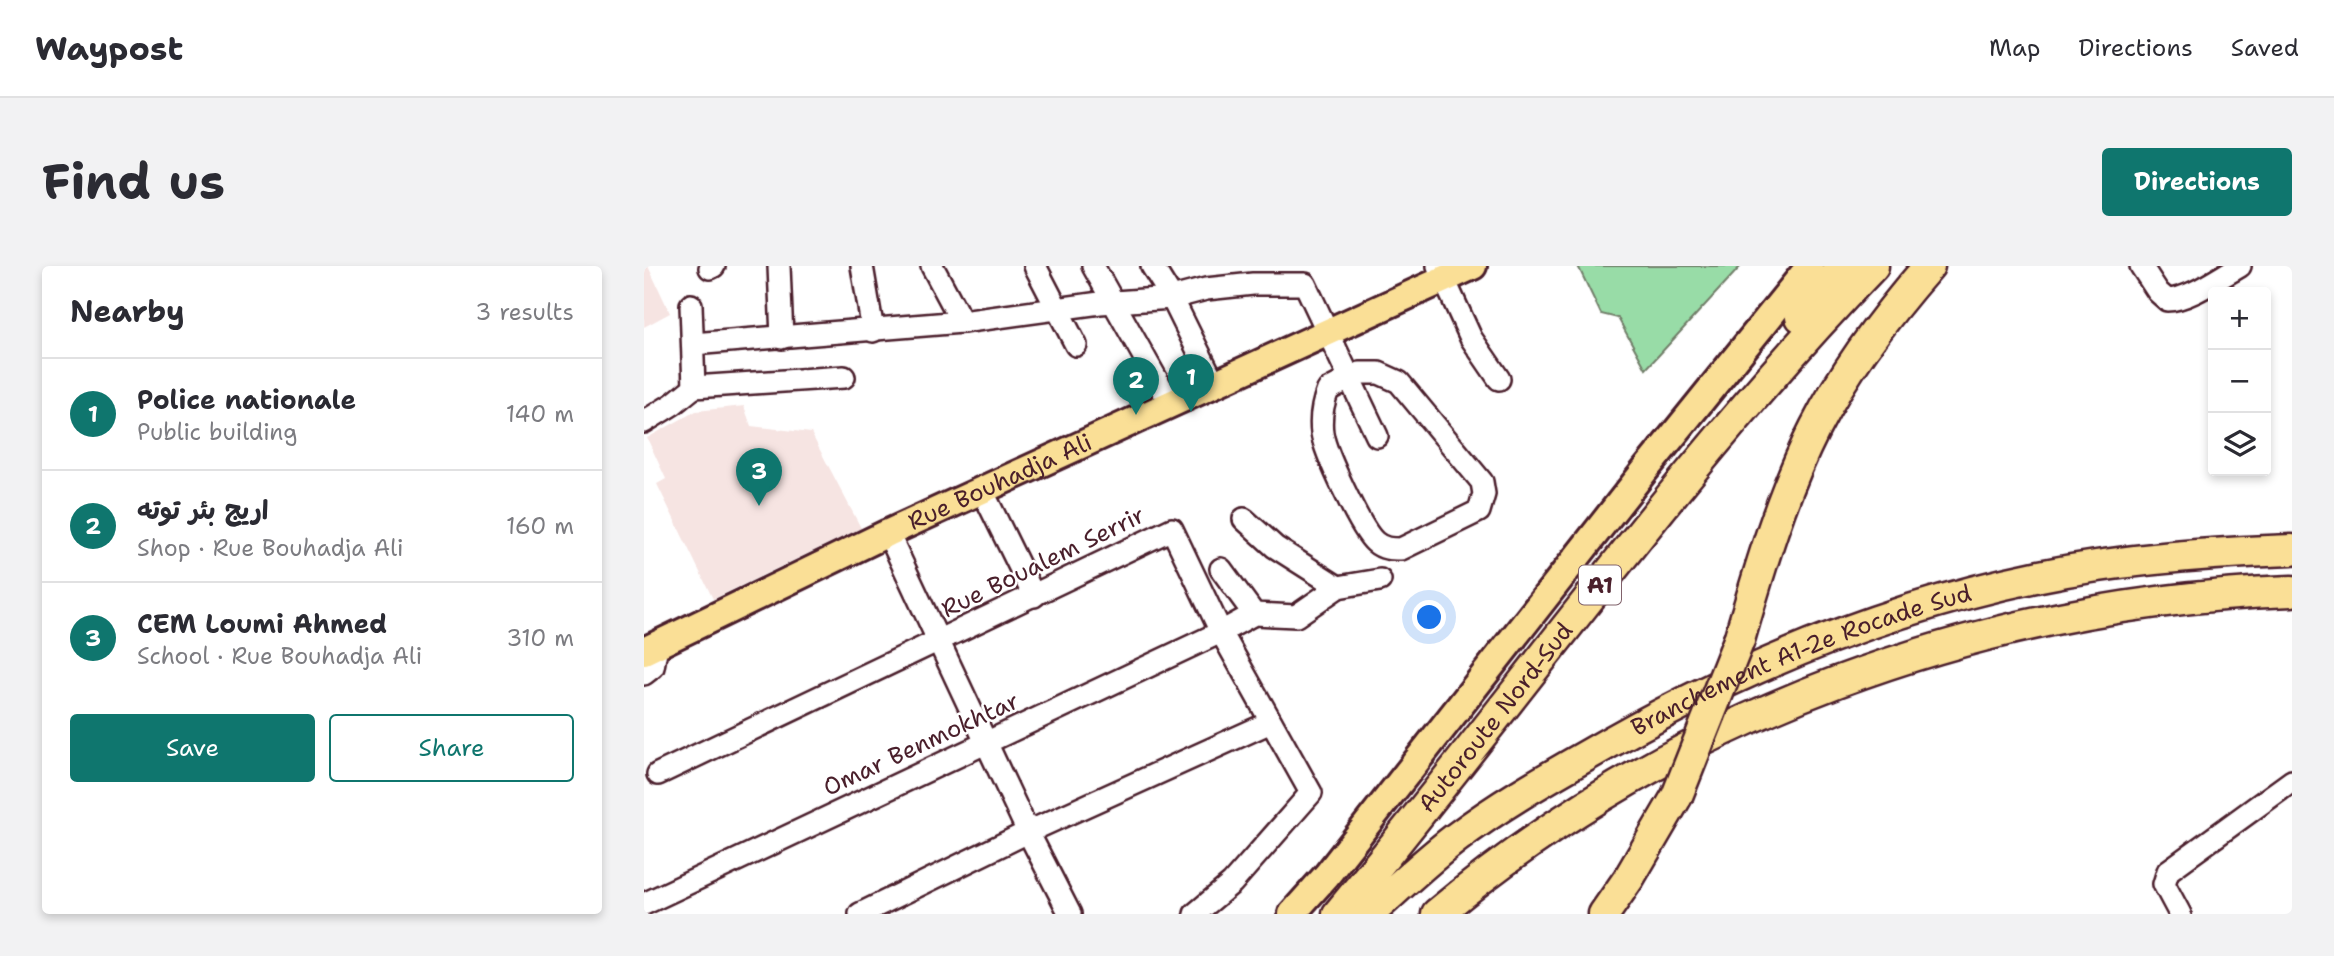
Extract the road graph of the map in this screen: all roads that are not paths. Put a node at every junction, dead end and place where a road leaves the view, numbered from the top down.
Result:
1 (779, 266) edge
2 (862, 266) edge
3 (932, 266) edge
4 (1035, 266) edge
5 (1093, 266) edge
6 (1473, 266) edge
7 (1810, 266) edge
8 (1843, 266) edge
9 (1873, 266) edge
10 (1929, 266) edge
11 (2141, 266) edge
12 (2240, 266) edge
13 (1154, 267) edge
14 (1441, 273) edge
15 (1248, 275) edge
16 (1172, 298) junction
17 (1114, 303) junction
18 (691, 305) dead end
19 (1058, 308) junction
20 (962, 322) junction
21 (873, 331) junction
22 (1328, 332) junction
23 (782, 338) junction
24 (693, 344) junction
25 (1076, 345) dead end
26 (844, 377) dead end
27 (1349, 378) junction
28 (1499, 379) dead end
29 (1214, 383) junction
30 (694, 387) junction
31 (1170, 403) junction
32 (644, 422) edge
33 (1377, 436) dead end
34 (1719, 439) junction
35 (982, 490) junction
36 (1244, 519) dead end
37 (888, 533) junction
38 (2292, 550) edge
39 (1221, 569) dead end
40 (1380, 580) dead end
41 (1338, 587) junction
42 (2292, 591) edge
43 (1034, 596) junction
44 (1254, 614) junction
45 (1221, 632) junction
46 (938, 642) junction
47 (651, 648) edge
48 (644, 674) edge
49 (1271, 722) junction
50 (986, 742) junction
51 (658, 774) dead end
52 (2292, 781) edge
53 (1028, 832) junction
54 (644, 904) edge
55 (859, 914) edge
56 (1070, 914) edge
57 (1195, 914) edge
58 (1292, 914) edge
59 (1338, 914) edge
60 (1369, 914) edge
61 (1437, 914) edge
62 (1604, 914) edge
63 (2180, 914) edge

1 - 23 street
2 - 21 street
3 - 20 street
4 - 19 street
5 - 17 street
6 - 14 main road, Rue Bouhadja Ali
7 - 58 main road
8 - 34 highway
9 - 34 highway, Autoroute Nord-Sud / A1
10 - 62 highway, bridge
11 - 12 street
13 - 16 street
14 - 22 main road, Rue Bouhadja Ali
14 - 28 street
15 - 16 street
15 - 22 street
16 - 17 street
16 - 29 street
17 - 19 street
17 - 31 street
18 - 24 street
19 - 20 street
19 - 25 street
20 - 21 street
21 - 23 street
22 - 27 street
22 - 29 main road, Rue Bouhadja Ali
23 - 24 street
24 - 30 street
26 - 30 street
27 - 27 street
27 - 33 street
29 - 31 main road, Rue Bouhadja Ali
30 - 32 street
31 - 35 main road, Rue Bouhadja Ali
34 - 59 highway, Autoroute Nord-Sud / A1
35 - 37 main road, Rue Bouhadja Ali
35 - 43 street
36 - 41 street
37 - 46 street
37 - 47 main road, Rue Bouhadja Ali
38 - 60 highway, Branchement A1-2e Rocade Sud
39 - 44 street
40 - 41 street
41 - 44 street
42 - 61 highway, Branchement A1-2e Rocade Sud
43 - 45 street, Rue Boualem Serrir
43 - 46 street, Rue Boualem Serrir
44 - 45 street, Omar Benmokhtar
45 - 49 street
45 - 50 street, Omar Benmokhtar
46 - 50 street
46 - 51 street, Rue Boualem Serrir
47 - 48 street
49 - 53 street
49 - 57 street
50 - 53 street
50 - 54 street, Omar Benmokhtar
52 - 63 street
53 - 55 street
53 - 56 street

